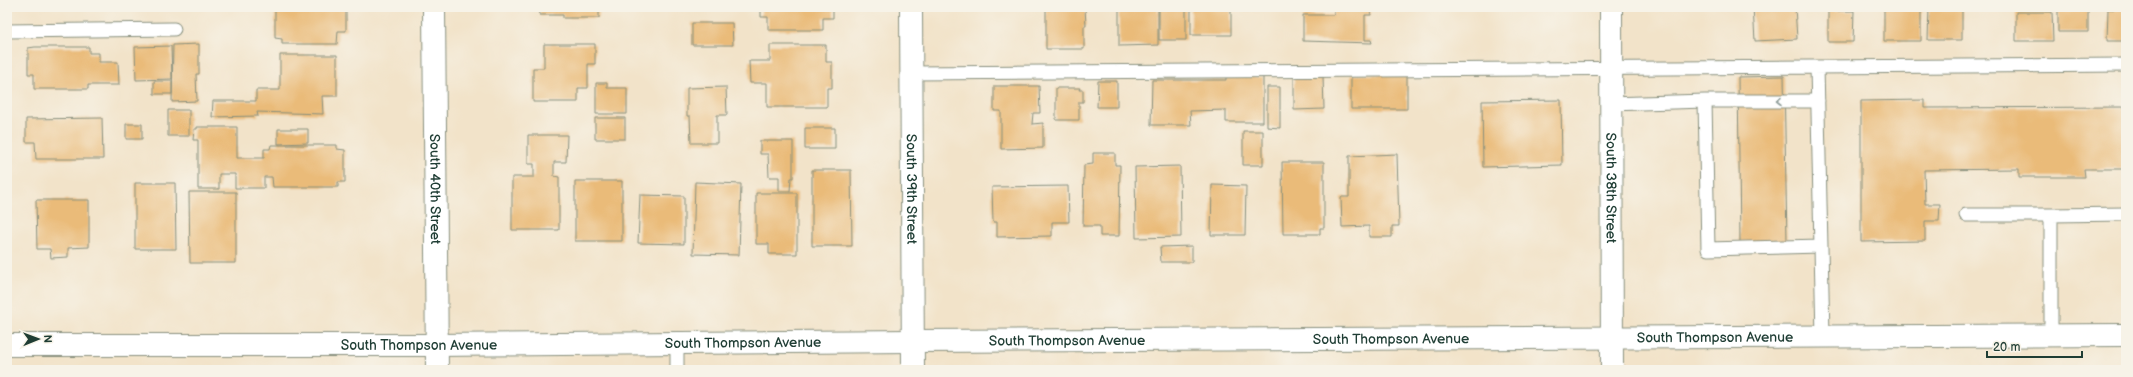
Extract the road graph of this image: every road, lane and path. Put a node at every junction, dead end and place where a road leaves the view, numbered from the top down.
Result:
1 (434, 7) edge
2 (911, 7) edge
3 (1611, 7) edge
4 (174, 29) dead end
5 (7, 30) edge
6 (2126, 65) edge
7 (1818, 67) junction
8 (1610, 69) junction
9 (911, 72) junction
10 (1704, 101) junction
11 (1818, 102) junction
12 (1610, 104) junction
13 (2126, 214) edge
14 (1966, 215) dead end
15 (2051, 215) junction
16 (1821, 246) junction
17 (2126, 335) edge
18 (2051, 336) junction
19 (1823, 337) junction
20 (1612, 338) junction
21 (913, 341) junction
22 (677, 343) junction
23 (7, 345) edge
24 (437, 345) junction
25 (437, 370) edge
26 (678, 370) edge
27 (913, 370) edge
28 (1612, 370) edge

1 - 24 main road, South 40th Street
2 - 9 main road, South 39th Street
3 - 8 main road, South 38th Street
4 - 5 lane
6 - 7 lane
7 - 8 lane
7 - 11 lane
8 - 9 lane
8 - 12 main road, South 38th Street
9 - 21 main road, South 39th Street
11 -> 10 lane
10 - 12 lane
10 - 16 lane
11 - 16 lane
12 - 20 main road, South 38th Street
13 - 15 lane
14 - 15 lane
15 - 18 lane
16 - 19 lane
17 - 18 main road, South Thompson Avenue
18 - 19 main road, South Thompson Avenue
19 - 20 main road, South Thompson Avenue
20 - 21 main road, South Thompson Avenue
20 - 28 main road, South 38th Street
21 - 22 main road, South Thompson Avenue
21 - 27 main road, South 39th Street
22 - 24 main road, South Thompson Avenue
22 - 26 lane
23 - 24 main road, South Thompson Avenue
24 - 25 main road, South 40th Street

